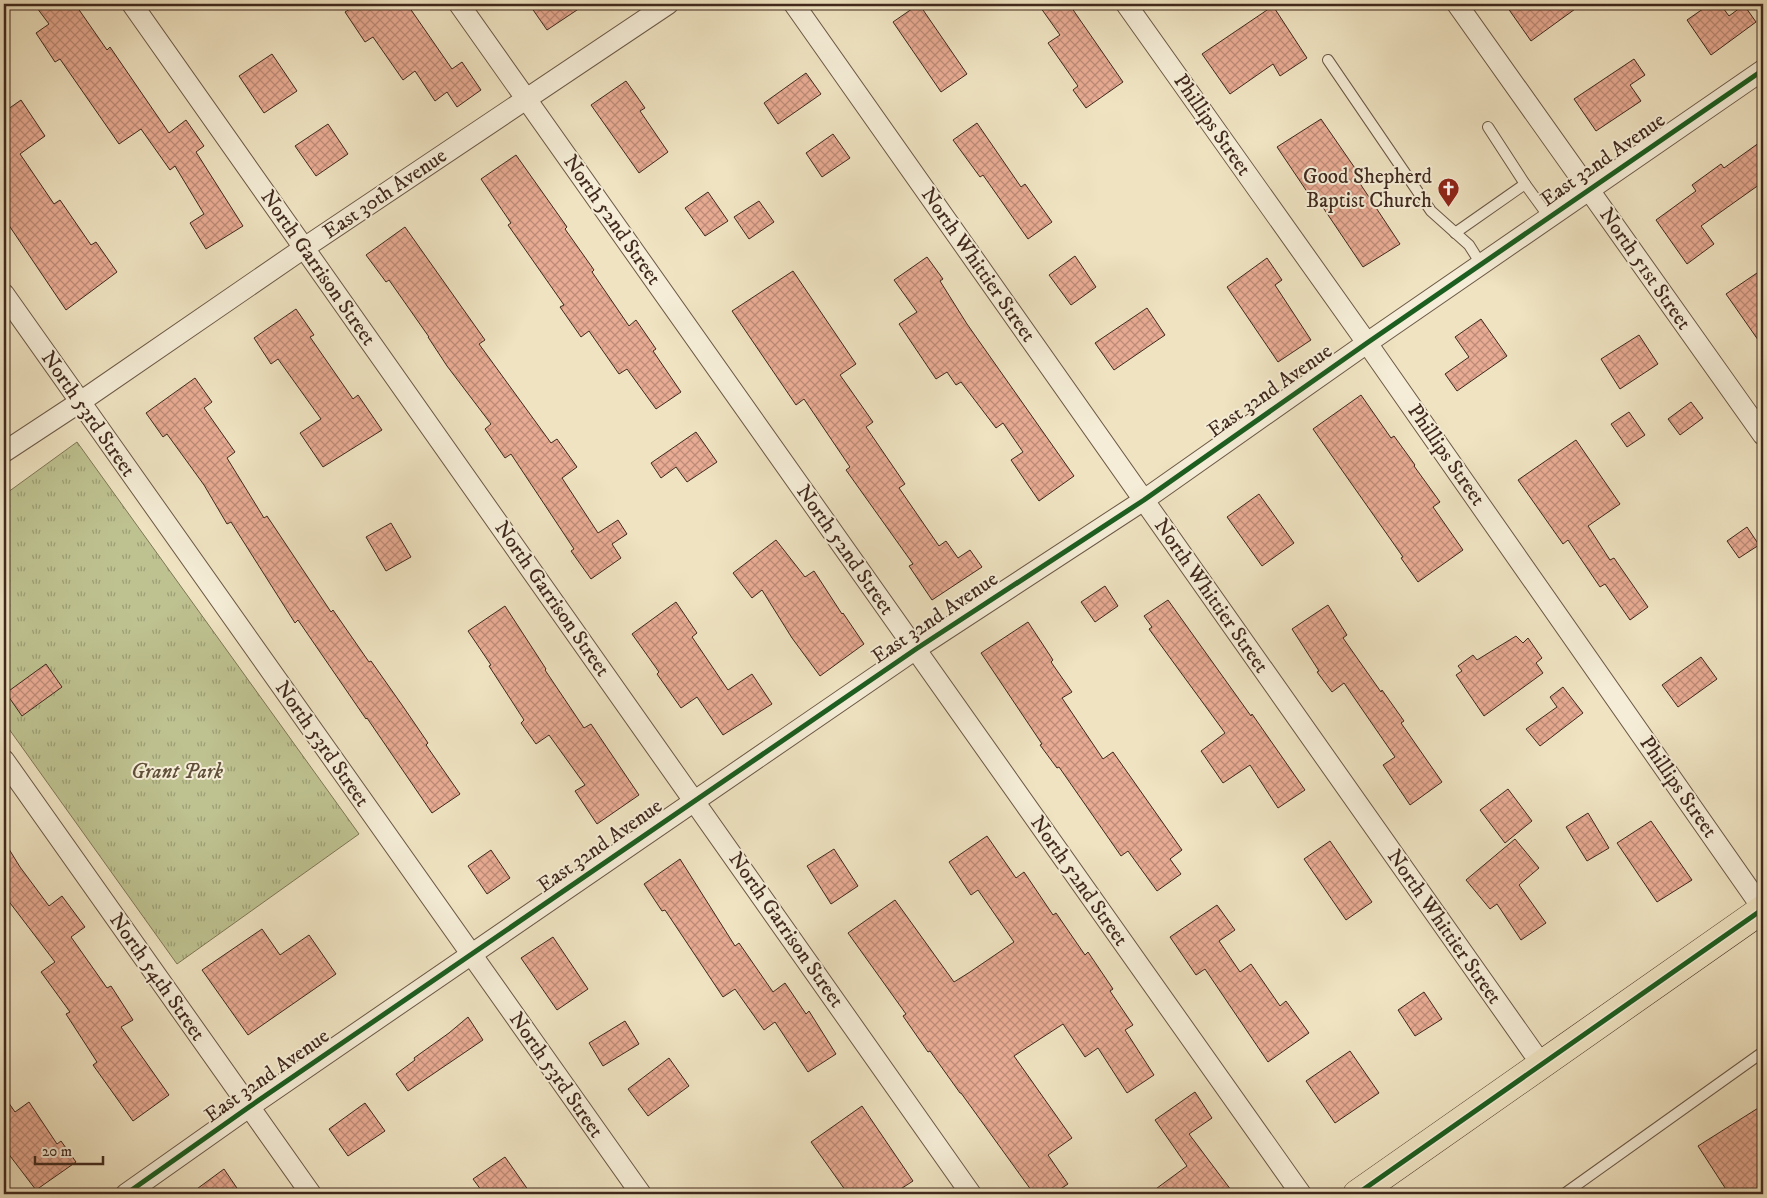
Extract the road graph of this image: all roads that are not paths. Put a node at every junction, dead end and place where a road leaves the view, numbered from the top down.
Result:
1 (132, 4) edge
2 (459, 4) edge
3 (668, 4) edge
4 (794, 4) edge
5 (1126, 4) edge
6 (1458, 4) edge
7 (1328, 60) dead end
8 (1763, 70) edge
9 (526, 99) junction
10 (1488, 127) dead end
11 (1525, 184) junction
12 (1589, 190) junction
13 (1549, 217) junction
14 (1455, 233) junction
15 (304, 248) junction
16 (1481, 264) junction
17 (4, 294) edge
18 (1366, 343) junction
19 (80, 402) junction
20 (1763, 435) edge
21 (4, 452) edge
22 (1144, 500) junction
23 (916, 649) junction
24 (4, 760) edge
25 (695, 800) junction
26 (1763, 909) edge
27 (471, 954) junction
28 (1763, 1052) edge
29 (1542, 1065) junction
30 (249, 1107) junction
31 (126, 1194) edge
32 (311, 1194) edge
33 (641, 1194) edge
34 (972, 1194) edge
35 (1301, 1194) edge
36 (1357, 1194) edge
37 (1564, 1194) edge

1 - 15 street, North Garrison Street
2 - 9 street, North 52nd Street
3 - 9 street, East 30th Avenue
4 - 22 street, North Whittier Street
5 - 18 street, Phillips Street
6 - 12 street, North 51st Street
7 - 14 lane
8 - 12 street, East 32nd Avenue
9 - 15 street, East 30th Avenue
9 - 23 street, North 52nd Street
10 - 11 lane
11 - 13 lane
11 - 14 lane
12 - 13 street, East 32nd Avenue
12 - 20 street, North 51st Street
13 - 16 street, East 32nd Avenue
14 - 16 lane
15 - 19 street, East 30th Avenue
15 - 25 street, North Garrison Street
16 - 18 street, East 32nd Avenue
17 - 19 street, North 53rd Street
18 - 22 street, East 32nd Avenue
18 - 26 street, Phillips Street
19 - 21 street, East 30th Avenue
19 - 27 street, North 53rd Street
22 - 23 street, East 32nd Avenue
22 - 29 street, North Whittier Street
23 - 25 street, East 32nd Avenue
23 - 35 street, North 52nd Street
24 - 30 street, North 54th Street
25 - 27 street, East 32nd Avenue
25 - 34 street, North Garrison Street
26 - 29 main road
27 - 30 street, East 32nd Avenue
27 - 33 street, North 53rd Street
28 - 37 lane
29 - 36 main road
30 - 31 street, East 32nd Avenue
30 - 32 street, North 54th Street

